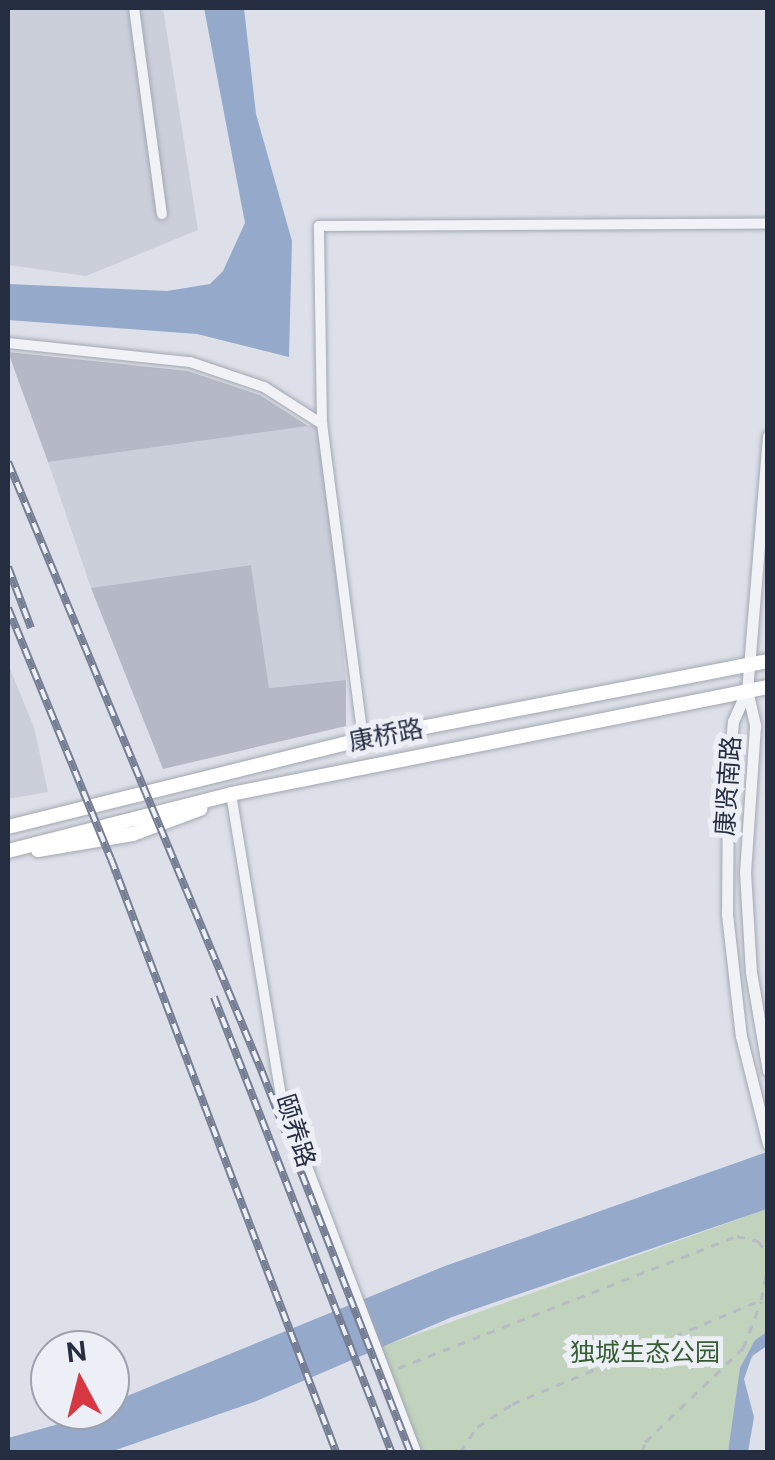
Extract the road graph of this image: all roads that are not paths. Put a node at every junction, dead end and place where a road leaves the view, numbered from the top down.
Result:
1 (134, 8) edge
2 (162, 214) dead end
3 (768, 224) edge
4 (8, 343) edge
5 (322, 424) junction
6 (768, 436) edge
7 (766, 486) edge
8 (768, 661) edge
9 (749, 664) junction
10 (768, 687) edge
11 (747, 690) junction
12 (363, 739) junction
13 (231, 794) junction
14 (8, 828) edge
15 (8, 852) edge
16 (768, 1071) edge
17 (768, 1144) edge
18 (416, 1452) edge

1 - 2 street
3 - 5 street
4 - 5 street
5 - 12 street
6 - 7 street
7 - 9 street
8 - 9 main road, 康桥路
9 - 11 street
9 - 12 main road, 康桥路
10 - 11 main road, 康桥路
11 - 13 main road, 康桥路
11 - 16 street, 康贤南路
11 - 17 street, 康贤南路
12 - 14 main road, 康桥路
13 - 15 main road, 康桥路
13 - 18 street, 颐养路

